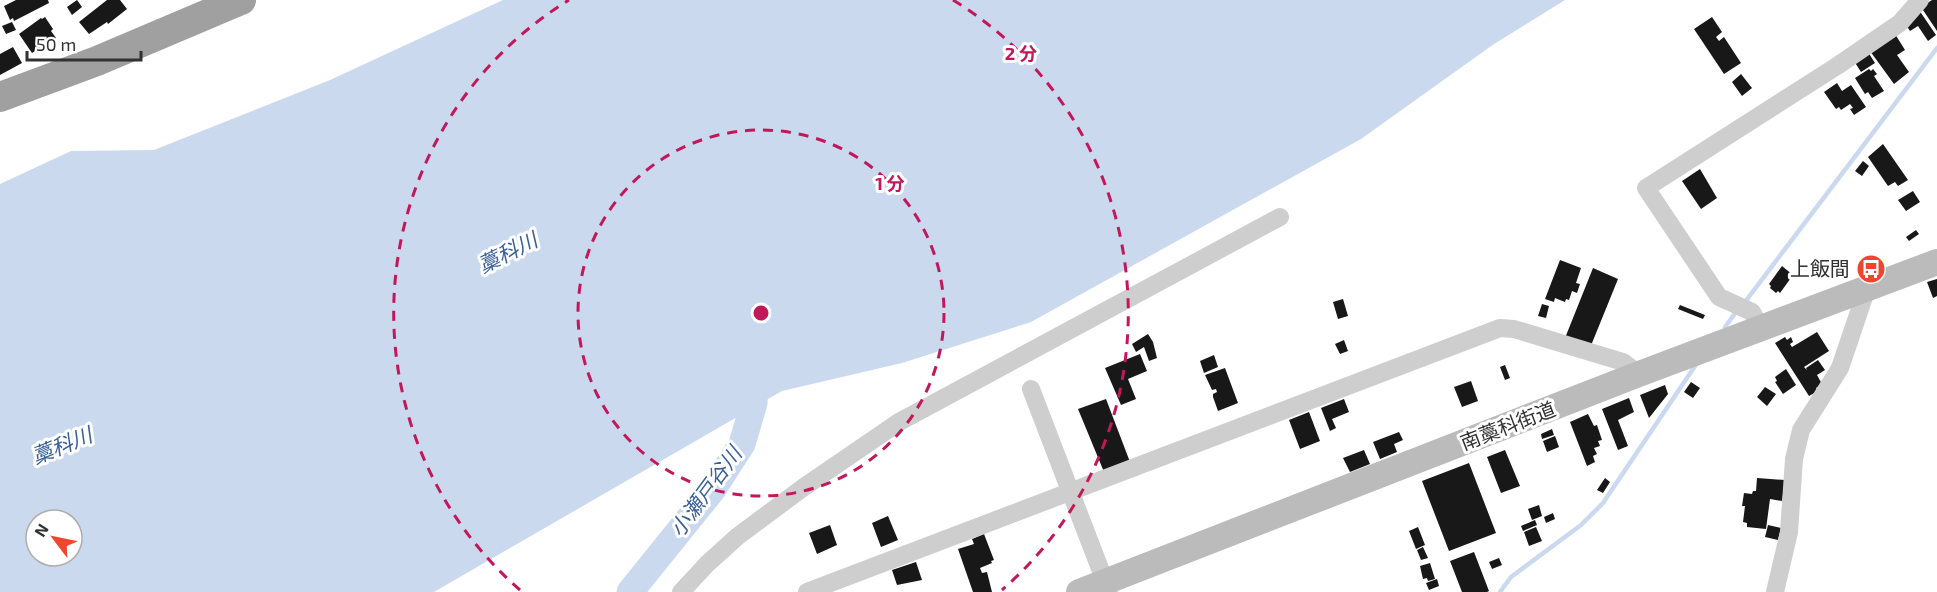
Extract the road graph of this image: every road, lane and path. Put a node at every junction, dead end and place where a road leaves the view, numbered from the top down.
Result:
1 (241, 0) edge
2 (1920, 0) edge
3 (0, 97) edge
4 (1280, 217) dead end
5 (1937, 262) edge
6 (1867, 288) junction
7 (1761, 329) junction
8 (1639, 374) junction
9 (1031, 389) dead end
10 (1070, 490) junction
11 (1108, 587) edge
12 (681, 592) edge
13 (807, 592) edge
14 (1079, 592) edge
15 (1775, 592) edge

1 - 3 highway
2 - 7 street
4 - 12 street
5 - 6 main road, 南藁科街道
6 - 7 main road, 南藁科街道
6 - 15 street
7 - 8 main road, 南藁科街道
8 - 10 street
8 - 11 main road, 南藁科街道
9 - 10 street
10 - 11 street
10 - 13 street
11 - 14 main road, 南藁科街道

